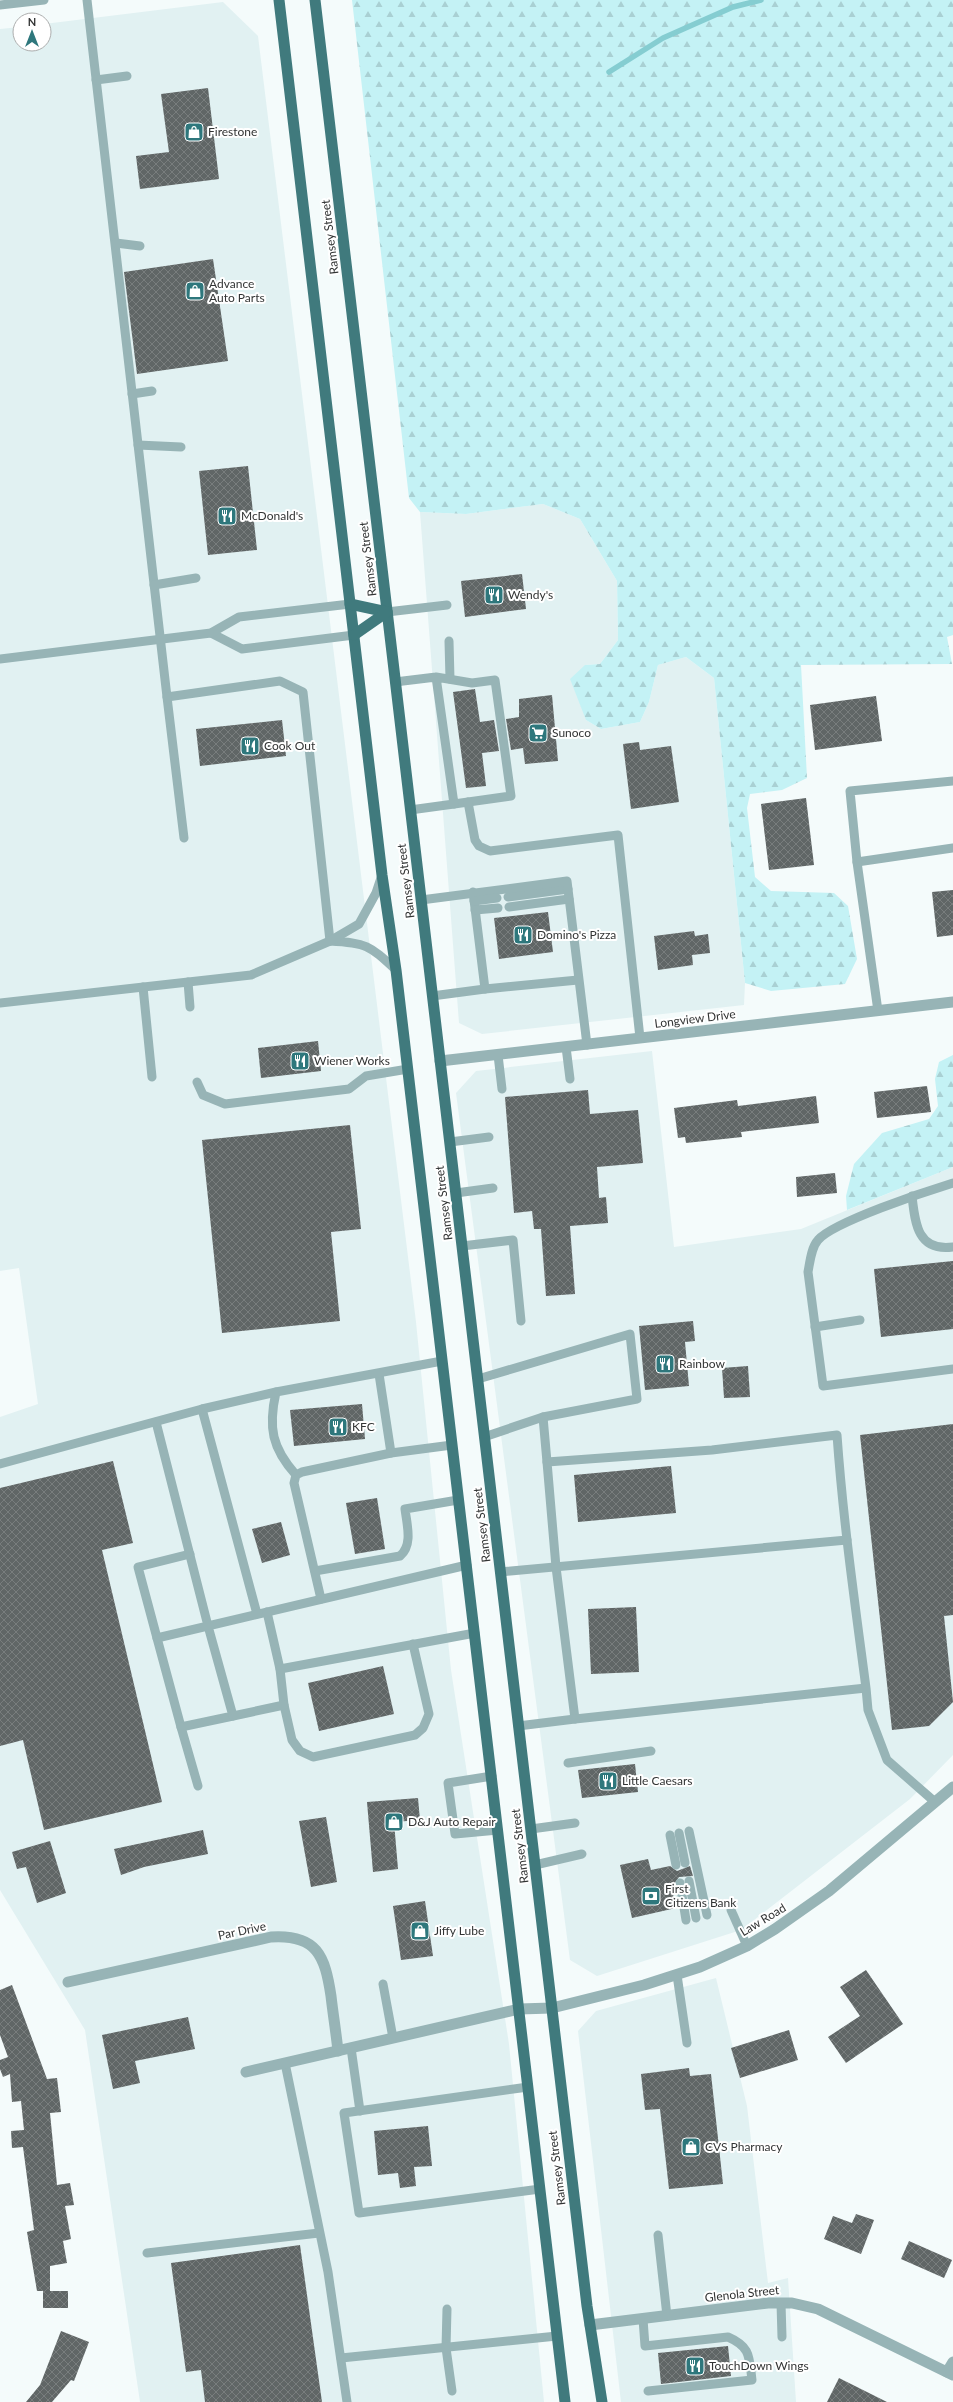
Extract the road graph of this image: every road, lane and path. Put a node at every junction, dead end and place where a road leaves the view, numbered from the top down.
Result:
1 (44, 0) edge
2 (87, 0) edge
3 (279, 0) edge
4 (315, 0) edge
5 (0, 5) edge
6 (126, 76) dead end
7 (96, 80) junction
8 (116, 243) junction
9 (140, 246) dead end
10 (152, 391) dead end
11 (132, 394) junction
12 (138, 445) junction
13 (181, 447) dead end
14 (196, 578) dead end
15 (154, 585) junction
16 (350, 604) junction
17 (447, 605) dead end
18 (387, 612) junction
19 (211, 633) junction
20 (354, 635) junction
21 (160, 640) junction
22 (449, 641) dead end
23 (0, 659) edge
24 (436, 677) junction
25 (450, 679) junction
26 (395, 682) junction
27 (167, 697) junction
28 (953, 781) edge
29 (468, 802) junction
30 (454, 804) junction
31 (410, 810) junction
32 (184, 838) dead end
33 (953, 848) edge
34 (857, 862) junction
35 (382, 875) junction
36 (568, 889) junction
37 (508, 897) dead end
38 (497, 898) dead end
39 (569, 899) junction
40 (421, 900) junction
41 (474, 901) junction
42 (509, 907) dead end
43 (498, 908) dead end
44 (330, 941) junction
45 (396, 970) junction
46 (578, 980) junction
47 (188, 982) junction
48 (143, 987) junction
49 (485, 989) junction
50 (432, 996) junction
51 (953, 1002) edge
52 (0, 1003) edge
53 (190, 1007) dead end
54 (878, 1011) junction
55 (640, 1038) junction
56 (586, 1045) junction
57 (566, 1047) junction
58 (498, 1055) junction
59 (440, 1061) junction
60 (408, 1069) junction
61 (152, 1077) dead end
62 (570, 1079) dead end
63 (197, 1082) dead end
64 (502, 1089) dead end
65 (489, 1137) dead end
66 (450, 1142) junction
67 (953, 1183) edge
68 (493, 1188) dead end
69 (456, 1194) junction
70 (912, 1196) junction
71 (462, 1246) junction
72 (953, 1247) edge
73 (860, 1320) dead end
74 (521, 1321) dead end
75 (815, 1327) junction
76 (442, 1361) junction
77 (953, 1369) edge
78 (379, 1374) junction
79 (478, 1379) junction
80 (276, 1392) junction
81 (202, 1409) junction
82 (543, 1418) junction
83 (156, 1422) junction
84 (484, 1437) junction
85 (452, 1445) junction
86 (391, 1453) junction
87 (547, 1462) junction
88 (0, 1464) edge
89 (296, 1475) junction
90 (458, 1500) junction
91 (847, 1540) junction
92 (190, 1554) junction
93 (467, 1565) junction
94 (556, 1567) junction
95 (314, 1571) junction
96 (500, 1572) junction
97 (321, 1599) junction
98 (267, 1612) junction
99 (257, 1614) junction
100 (208, 1626) junction
101 (475, 1634) junction
102 (157, 1638) junction
103 (413, 1644) junction
104 (280, 1669) junction
105 (866, 1688) junction
106 (284, 1705) junction
107 (234, 1716) junction
108 (575, 1719) junction
109 (518, 1726) junction
110 (182, 1727) junction
111 (651, 1751) dead end
112 (568, 1763) dead end
113 (492, 1776) junction
114 (198, 1786) dead end
115 (953, 1787) edge
116 (935, 1802) junction
117 (575, 1823) dead end
118 (531, 1829) junction
119 (498, 1830) junction
120 (689, 1831) dead end
121 (674, 1834) dead end
122 (582, 1854) dead end
123 (680, 1864) dead end
124 (535, 1865) junction
125 (731, 1910) dead end
126 (707, 1916) dead end
127 (696, 1918) dead end
128 (686, 1920) dead end
129 (747, 1946) junction
130 (677, 1975) junction
131 (68, 1982) dead end
132 (383, 1984) dead end
133 (552, 2008) junction
134 (519, 2009) junction
135 (393, 2038) junction
136 (687, 2043) dead end
137 (351, 2048) junction
138 (338, 2051) junction
139 (285, 2063) junction
140 (246, 2072) dead end
141 (528, 2087) junction
142 (360, 2111) junction
143 (540, 2189) junction
144 (319, 2233) junction
145 (658, 2235) dead end
146 (146, 2253) dead end
147 (781, 2303) junction
148 (447, 2308) dead end
149 (667, 2316) junction
150 (643, 2319) junction
151 (590, 2325) junction
152 (557, 2336) junction
153 (782, 2337) dead end
154 (446, 2348) junction
155 (341, 2358) junction
156 (953, 2362) edge
157 (950, 2374) edge
158 (452, 2391) dead end
159 (648, 2391) dead end
160 (347, 2402) edge
161 (565, 2402) edge
162 (602, 2402) edge

1 - 5 lane
2 - 7 lane
3 - 16 main road, Ramsey Street
4 - 18 main road, Ramsey Street
6 - 7 lane
7 - 8 lane
8 - 9 lane
8 - 11 lane
10 - 11 lane
11 - 12 lane
12 - 13 lane
12 - 15 lane
14 - 15 lane
15 - 21 lane
16 - 18 main road
16 - 19 lane
16 - 20 main road, Ramsey Street
17 - 18 lane
18 - 20 main road
18 - 26 main road, Ramsey Street
19 - 20 lane
19 - 21 lane
20 - 35 main road, Ramsey Street
21 - 23 lane
21 - 27 lane
22 - 25 lane
24 - 25 lane
24 - 26 lane
24 - 30 lane
25 - 29 lane
26 - 31 main road, Ramsey Street
27 - 32 lane
27 - 44 lane
28 - 34 lane
29 - 30 lane
29 - 55 lane
30 - 31 lane
31 - 40 main road, Ramsey Street
33 - 34 lane
34 - 54 lane
35 - 44 lane
35 - 45 main road, Ramsey Street
36 - 37 lane
36 - 39 lane
36 - 41 lane
38 - 41 lane
39 - 42 lane
39 - 46 lane
40 - 41 lane
40 - 50 main road, Ramsey Street
41 - 43 lane
41 - 49 lane
44 - 45 lane
44 - 47 lane
45 - 60 main road, Ramsey Street
46 - 49 lane
46 - 56 lane
47 - 48 lane
47 - 53 lane
48 - 52 lane
48 - 61 lane
49 - 50 lane
50 - 59 main road, Ramsey Street
51 - 54 street, Longview Drive
54 - 55 street, Longview Drive
55 - 56 street, Longview Drive
56 - 57 street, Longview Drive
57 - 58 street, Longview Drive
57 - 62 lane
58 - 59 street, Longview Drive
58 - 64 lane
59 - 66 main road, Ramsey Street
60 - 63 lane
60 - 76 main road, Ramsey Street
65 - 66 lane
66 - 69 main road, Ramsey Street
67 - 70 lane
68 - 69 lane
69 - 71 main road, Ramsey Street
70 - 72 lane
70 - 75 lane
71 - 74 lane
71 - 79 main road, Ramsey Street
73 - 75 lane
75 - 77 lane
76 - 78 lane
76 - 85 main road, Ramsey Street
78 - 80 lane
78 - 86 lane
79 - 82 lane
79 - 84 main road, Ramsey Street
80 - 81 lane
80 - 89 lane
81 - 83 lane
81 - 99 lane
82 - 84 lane
82 - 87 lane
83 - 88 lane
83 - 92 lane
84 - 96 main road, Ramsey Street
85 - 86 lane
85 - 90 main road, Ramsey Street
86 - 89 lane
87 - 91 lane
87 - 94 lane
89 - 95 lane
90 - 93 main road, Ramsey Street
90 - 95 lane
91 - 94 lane
91 - 105 lane
92 - 100 lane
92 - 102 lane
93 - 97 lane
93 - 101 main road, Ramsey Street
94 - 96 lane
94 - 108 lane
95 - 97 lane
96 - 109 main road, Ramsey Street
97 - 98 lane
98 - 99 lane
98 - 104 lane
99 - 100 lane
100 - 102 lane
100 - 107 lane
101 - 103 lane
101 - 113 main road, Ramsey Street
102 - 110 lane
103 - 104 lane
103 - 106 lane
104 - 106 lane
105 - 108 lane
105 - 116 lane
106 - 107 lane
107 - 110 lane
108 - 109 lane
109 - 118 main road, Ramsey Street
110 - 114 lane
111 - 112 lane
113 - 119 main road, Ramsey Street
113 - 119 lane
115 - 116 street, Law Road
116 - 129 street, Law Road
117 - 118 lane
118 - 124 main road, Ramsey Street
119 - 134 main road, Ramsey Street
120 - 126 lane
121 - 123 lane
122 - 124 lane
124 - 133 main road, Ramsey Street
125 - 129 lane
127 - 128 lane
129 - 130 street, Law Road
130 - 133 street, Law Road
130 - 136 lane
131 - 138 street, Par Drive
132 - 135 lane
133 - 134 street, Law Road
133 - 151 main road, Ramsey Street
134 - 135 street
134 - 141 main road, Ramsey Street
135 - 137 street
137 - 138 street
137 - 142 lane
138 - 139 street
139 - 140 street
139 - 144 lane
141 - 142 lane
141 - 143 main road, Ramsey Street
142 - 143 lane
143 - 152 main road, Ramsey Street
144 - 146 lane
144 - 155 lane
145 - 149 lane
147 - 149 street, Glenola Street
147 - 153 lane
147 - 157 street, Glenola Street
148 - 154 lane
149 - 150 street, Glenola Street
150 - 151 street, Glenola Street
150 - 159 lane
151 - 162 main road, Ramsey Street
152 - 154 lane
152 - 161 main road, Ramsey Street
154 - 155 lane
154 - 158 lane
155 - 160 lane
156 - 157 street

